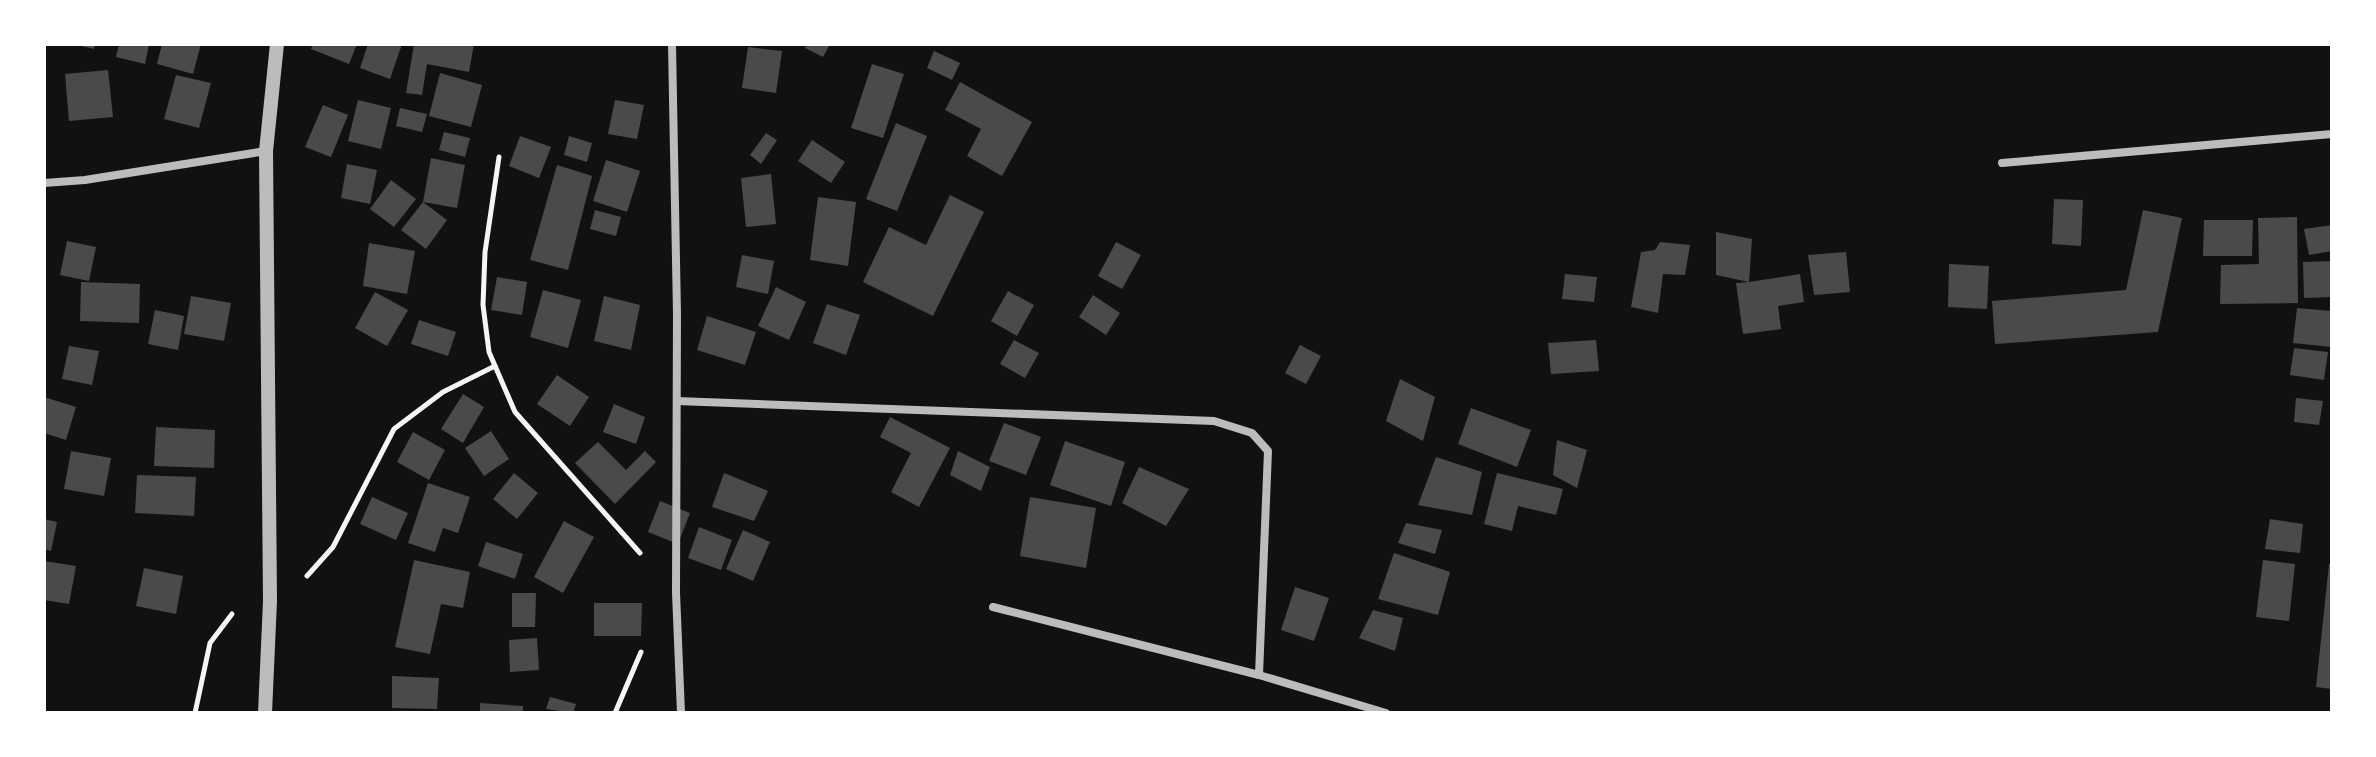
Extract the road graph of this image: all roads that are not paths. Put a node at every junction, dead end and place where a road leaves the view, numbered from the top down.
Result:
1 (277, 44) edge
2 (672, 44) edge
3 (2332, 134) edge
4 (266, 151) junction
5 (2002, 163) dead end
6 (44, 183) edge
7 (677, 401) junction
8 (993, 607) dead end
9 (1259, 675) junction
10 (265, 713) edge
11 (681, 713) edge
12 (1386, 713) edge

1 - 4 street
2 - 7 street
3 - 5 street
4 - 6 street
4 - 10 street
7 - 9 street
7 - 11 street
8 - 9 street
9 - 12 street

